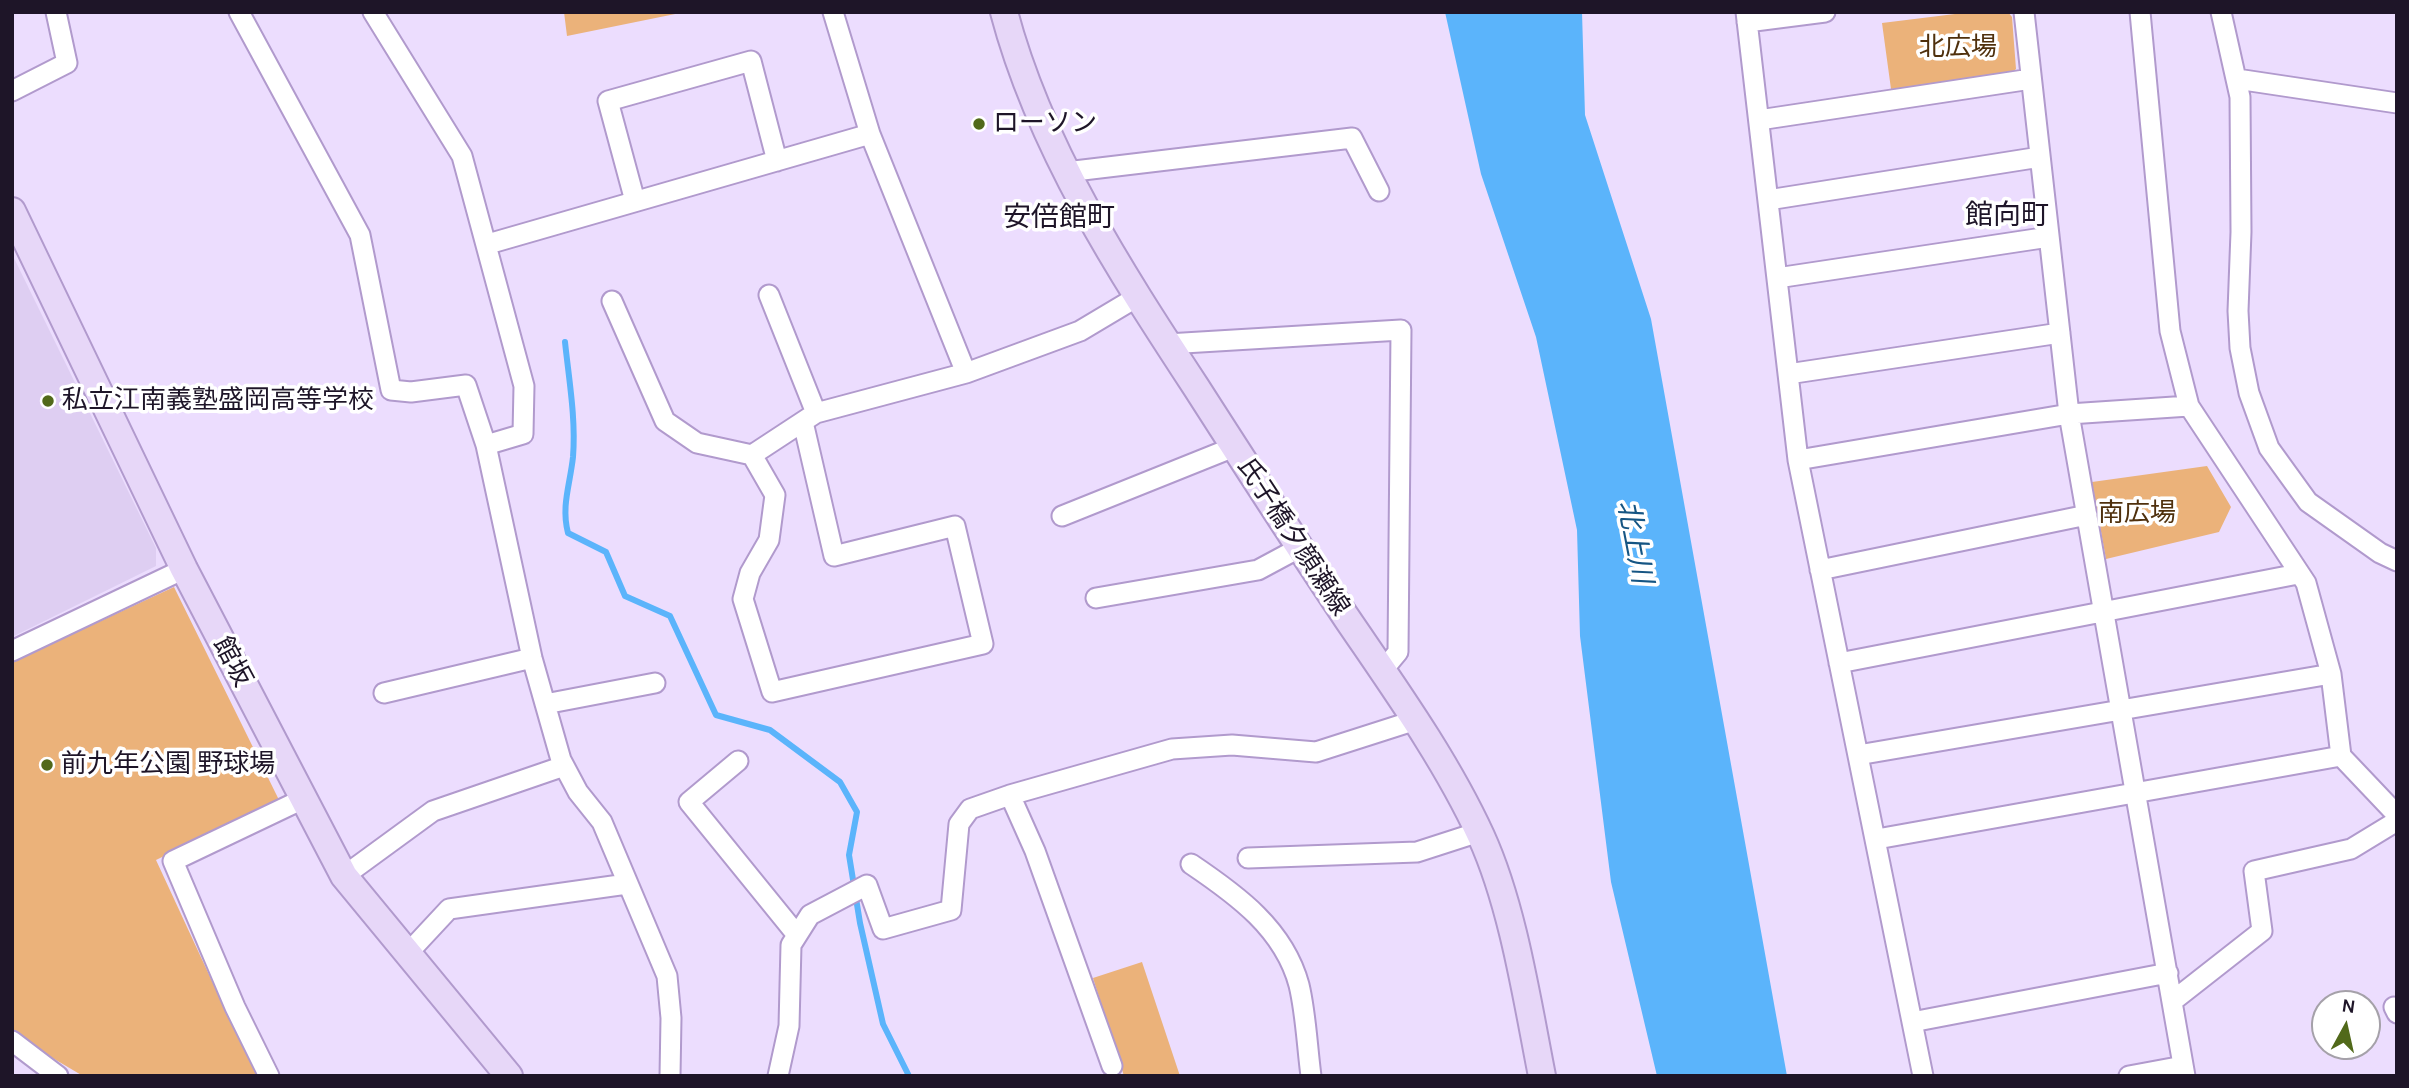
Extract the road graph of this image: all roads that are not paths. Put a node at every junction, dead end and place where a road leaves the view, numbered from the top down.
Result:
1 (56, 12) edge
2 (239, 12) edge
3 (373, 12) edge
4 (833, 12) edge
5 (1004, 12) edge
6 (1825, 12) edge
7 (2024, 12) edge
8 (2140, 12) edge
9 (2221, 12) edge
10 (1747, 17) edge
11 (2031, 79) junction
12 (2237, 79) junction
13 (12, 91) edge
14 (2397, 103) edge
15 (1759, 120) junction
16 (870, 134) junction
17 (2040, 157) junction
18 (777, 160) junction
19 (1066, 172) junction
20 (1379, 191) dead end
21 (1768, 200) junction
22 (635, 201) junction
23 (12, 211) edge
24 (2049, 237) junction
25 (488, 244) junction
26 (1777, 278) junction
27 (769, 295) dead end
28 (1137, 297) junction
29 (612, 301) dead end
30 (2060, 333) junction
31 (1167, 344) junction
32 (966, 373) junction
33 (1788, 374) junction
34 (2189, 406) junction
35 (2069, 414) junction
36 (810, 418) junction
37 (486, 445) junction
38 (1234, 447) junction
39 (752, 456) junction
40 (1798, 460) junction
41 (2087, 515) junction
42 (1062, 516) dead end
43 (1299, 548) junction
44 (2397, 561) edge
45 (184, 569) junction
46 (1820, 570) junction
47 (2298, 574) junction
48 (1096, 598) dead end
49 (2105, 613) junction
50 (12, 651) edge
51 (532, 658) junction
52 (1839, 663) junction
53 (1383, 670) junction
54 (2331, 674) junction
55 (655, 683) dead end
56 (384, 692) dead end
57 (545, 704) junction
58 (2122, 709) junction
59 (1416, 720) junction
60 (1858, 755) junction
61 (2341, 756) junction
62 (738, 761) dead end
63 (564, 766) junction
64 (2136, 792) junction
65 (1010, 795) junction
66 (303, 799) junction
67 (2397, 815) edge
68 (2397, 821) edge
69 (1479, 832) junction
70 (1877, 839) junction
71 (1248, 858) dead end
72 (1191, 864) dead end
73 (344, 876) junction
74 (627, 884) junction
75 (797, 935) junction
76 (408, 953) junction
77 (2168, 973) junction
78 (2174, 1000) junction
79 (1912, 1021) junction
80 (12, 1041) edge
81 (1112, 1066) dead end
82 (2184, 1071) edge
83 (50, 1074) edge
84 (269, 1076) edge
85 (509, 1076) edge
86 (670, 1076) edge
87 (778, 1076) edge
88 (1311, 1076) edge
89 (1542, 1076) edge
90 (1923, 1076) edge
91 (2129, 1076) edge

1 - 13 street
2 - 37 street
3 - 25 street
4 - 16 street
5 - 19 main road, 氏子橋夕顔瀬線
6 - 10 street
7 - 11 street
8 - 34 street
9 - 12 street
10 - 15 street
11 - 15 street
11 - 17 street
12 - 14 street
12 - 44 street
15 - 21 street
16 - 18 street
16 - 32 street
17 - 21 street
17 - 24 street
18 - 22 street
18 - 22 street
19 - 20 street
19 - 28 main road, 氏子橋夕顔瀬線
21 - 26 street
22 - 25 street
23 - 45 main road, 館坂
24 - 26 street
24 - 30 street
25 - 37 street
26 - 33 street
27 - 36 street
28 - 31 main road, 氏子橋夕顔瀬線
28 - 32 street
29 - 39 street
30 - 33 street
30 - 35 street
31 - 38 main road, 氏子橋夕顔瀬線
31 - 53 street
32 - 36 street
33 - 40 street
34 - 35 street
34 - 47 street
35 - 40 street
35 - 41 street
36 - 39 street
36 - 39 street
37 - 51 street
38 - 42 street
38 - 43 main road, 氏子橋夕顔瀬線
40 - 46 street
41 - 46 street
41 - 49 street
43 - 48 street
43 - 53 main road, 氏子橋夕顔瀬線
45 - 50 street
45 - 66 main road, 館坂
46 - 52 street
47 - 49 street
47 - 54 street
49 - 52 street
49 - 58 street
51 - 56 street
51 - 57 street
52 - 60 street
53 - 59 main road, 氏子橋夕顔瀬線
54 - 58 street
54 - 61 street
55 - 57 street
57 - 63 street
58 - 60 street
58 - 64 street
59 - 65 street
59 - 69 main road, 氏子橋夕顔瀬線
60 - 70 street
61 - 64 street
61 - 67 street
62 - 75 street
63 - 73 street
63 - 74 street
64 - 70 street
64 - 77 street
65 - 75 street
65 - 81 street
66 - 73 main road, 館坂
66 - 84 street
68 - 78 street
69 - 71 street
69 - 89 main road, 氏子橋夕顔瀬線
70 - 79 street
72 - 88 street
73 - 76 main road, 館坂
74 - 76 street
74 - 86 street
75 - 87 street
76 - 85 main road, 館坂
77 - 78 street
77 - 79 street
78 - 82 street
79 - 90 street
80 - 83 street
82 - 91 street

